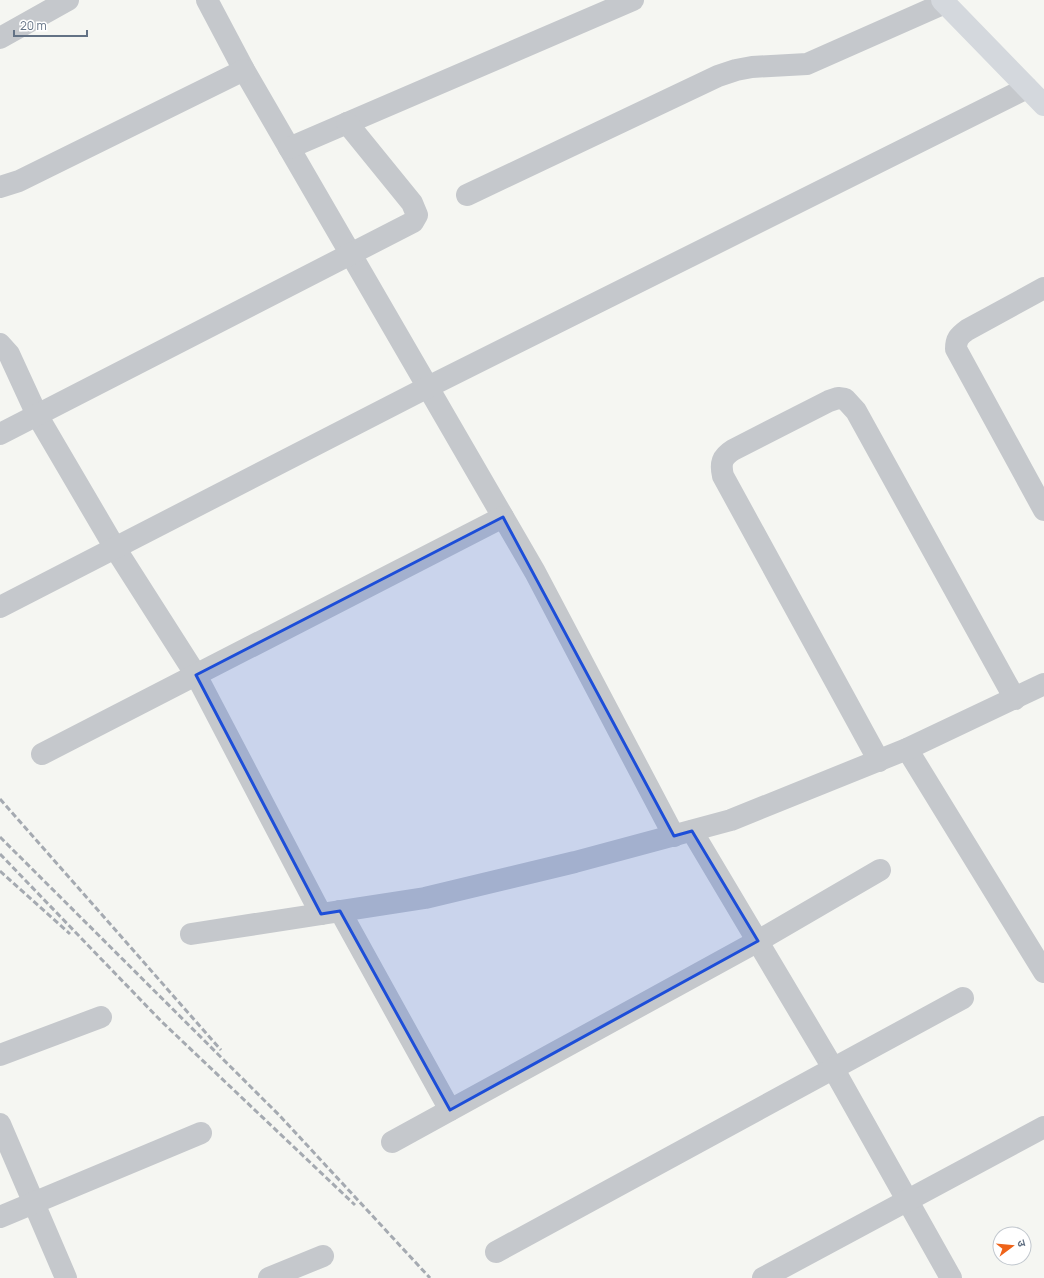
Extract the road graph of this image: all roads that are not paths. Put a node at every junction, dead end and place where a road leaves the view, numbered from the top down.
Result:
1 (68, 0) edge
2 (207, 0) edge
3 (633, 0) edge
4 (943, 2) edge
5 (0, 38) edge
6 (244, 70) junction
7 (1027, 88) junction
8 (1044, 105) edge
9 (347, 123) junction
10 (289, 148) junction
11 (0, 187) edge
12 (467, 195) dead end
13 (351, 254) junction
14 (1044, 288) edge
15 (0, 344) edge
16 (428, 387) junction
17 (37, 415) junction
18 (0, 434) edge
19 (1044, 510) edge
20 (503, 517) junction
21 (115, 548) junction
22 (0, 607) edge
23 (196, 674) junction
24 (1044, 685) edge
25 (1015, 699) junction
26 (907, 749) junction
27 (42, 754) dead end
28 (879, 761) junction
29 (683, 833) junction
30 (880, 870) dead end
31 (330, 912) junction
32 (191, 934) dead end
33 (758, 941) junction
34 (1044, 972) edge
35 (963, 998) dead end
36 (101, 1017) dead end
37 (0, 1055) edge
38 (833, 1068) junction
39 (450, 1110) junction
40 (0, 1124) edge
41 (1044, 1127) edge
42 (201, 1133) dead end
43 (392, 1142) dead end
44 (908, 1201) junction
45 (34, 1203) junction
46 (0, 1217) edge
47 (496, 1252) dead end
48 (323, 1256) dead end
49 (66, 1278) edge
50 (269, 1278) edge
51 (763, 1278) edge
52 (951, 1278) edge

1 - 5 street
2 - 6 street
3 - 9 street
4 - 7 main road
4 - 12 street
6 - 10 street
6 - 11 street
7 - 8 main road
7 - 16 street
9 - 10 street
9 - 13 street
10 - 13 street
13 - 16 street
13 - 17 street
14 - 19 street
15 - 17 street
16 - 20 street
16 - 21 street
17 - 18 street
17 - 21 street
20 - 23 street
20 - 29 street
21 - 22 street
21 - 23 street
23 - 27 street
23 - 31 street
24 - 25 street
25 - 26 street
25 - 28 street
26 - 28 street
26 - 34 street
28 - 29 street
29 - 31 street
29 - 33 street
30 - 33 street
31 - 32 street
31 - 39 street
33 - 38 street
33 - 39 street
35 - 38 street
36 - 37 street
38 - 44 street
38 - 47 street
39 - 43 street
40 - 45 street
41 - 44 street
42 - 45 street
44 - 51 street
44 - 52 street
45 - 46 street
45 - 49 street
48 - 50 street

